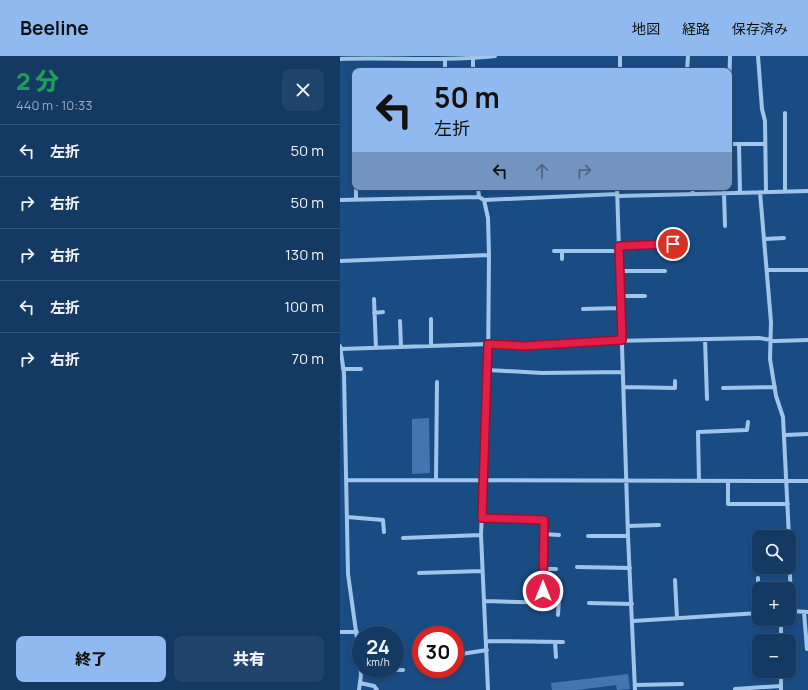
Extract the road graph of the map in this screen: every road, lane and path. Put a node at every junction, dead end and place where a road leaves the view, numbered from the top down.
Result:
1 (495, 56) edge
2 (620, 56) edge
3 (688, 56) edge
4 (730, 56) edge
5 (758, 56) edge
6 (473, 57) edge
7 (340, 58) edge
8 (429, 58) edge
9 (445, 59) junction
10 (445, 68) edge
11 (473, 68) edge
12 (620, 68) edge
13 (687, 68) edge
14 (730, 68) edge
15 (785, 113) dead end
16 (732, 144) edge
17 (739, 144) junction
18 (765, 144) junction
19 (356, 190) edge
20 (478, 190) edge
21 (617, 190) edge
22 (692, 190) edge
23 (808, 191) edge
24 (760, 192) junction
25 (766, 192) junction
26 (785, 192) junction
27 (724, 193) junction
28 (740, 193) junction
29 (693, 194) junction
30 (617, 195) junction
31 (479, 197) junction
32 (340, 200) edge
33 (356, 200) junction
34 (484, 200) junction
35 (725, 226) dead end
36 (784, 238) dead end
37 (765, 239) junction
38 (687, 244) dead end
39 (619, 246) junction
40 (554, 251) dead end
41 (562, 251) junction
42 (619, 251) junction
43 (489, 255) junction
44 (562, 259) dead end
45 (340, 261) edge
46 (767, 270) junction
47 (808, 270) edge
48 (620, 271) junction
49 (665, 271) dead end
50 (621, 296) junction
51 (645, 296) dead end
52 (374, 299) dead end
53 (621, 308) junction
54 (583, 309) dead end
55 (383, 312) dead end
56 (374, 313) junction
57 (431, 319) dead end
58 (400, 321) dead end
59 (705, 339) junction
60 (770, 339) junction
61 (622, 340) junction
62 (808, 340) edge
63 (488, 344) junction
64 (431, 346) junction
65 (341, 347) edge
66 (401, 347) junction
67 (376, 348) junction
68 (343, 369) junction
69 (361, 369) dead end
70 (488, 370) junction
71 (623, 372) junction
72 (675, 381) dead end
73 (437, 382) dead end
74 (342, 384) edge
75 (775, 387) junction
76 (624, 388) junction
77 (723, 388) dead end
78 (707, 399) dead end
79 (342, 407) edge
80 (748, 422) dead end
81 (808, 434) edge
82 (785, 435) junction
83 (483, 479) junction
84 (346, 480) junction
85 (436, 480) junction
86 (627, 481) junction
87 (699, 481) junction
88 (728, 481) junction
89 (787, 481) junction
90 (808, 481) edge
91 (340, 482) edge
92 (788, 504) junction
93 (482, 518) junction
94 (347, 519) junction
95 (340, 520) edge
96 (659, 525) dead end
97 (628, 526) junction
98 (789, 530) edge
99 (384, 532) dead end
100 (543, 534) junction
101 (481, 535) junction
102 (559, 535) dead end
103 (588, 536) dead end
104 (628, 536) junction
105 (403, 538) dead end
106 (543, 568) junction
107 (556, 568) dead end
108 (577, 568) dead end
109 (630, 568) junction
110 (482, 571) junction
111 (419, 573) dead end
112 (758, 578) dead end
113 (675, 580) dead end
114 (758, 582) edge
115 (559, 597) dead end
116 (484, 601) junction
117 (543, 603) junction
118 (558, 603) junction
119 (589, 603) dead end
120 (632, 604) junction
121 (796, 611) edge
122 (806, 612) edge
123 (752, 613) edge
124 (558, 615) dead end
125 (677, 618) junction
126 (633, 621) junction
127 (356, 626) edge
128 (340, 632) edge
129 (352, 632) edge
130 (486, 641) junction
131 (555, 642) junction
132 (563, 642) dead end
133 (807, 648) dead end
134 (487, 650) junction
135 (464, 654) edge
136 (556, 657) dead end
137 (360, 678) edge
138 (360, 683) junction
139 (682, 684) dead end
140 (635, 688) edge
141 (781, 688) edge
142 (734, 689) dead end
143 (359, 690) edge
144 (377, 690) edge
145 (488, 690) edge

1 - 6 street
2 - 12 street
3 - 13 street
4 - 14 street
5 - 18 street
6 - 9 street
6 - 11 street
7 - 8 street
8 - 9 street
9 - 10 street
15 - 26 street
16 - 17 street
17 - 18 street
17 - 28 street
18 - 25 street
19 - 33 street
20 - 31 street
21 - 30 street
22 - 29 street
23 - 26 street
24 - 25 street
24 - 28 street
24 - 37 street
25 - 26 street
27 - 28 street
27 - 29 street
27 - 35 street
29 - 30 street
30 - 34 street
30 - 39 street
31 - 33 street
31 - 34 street
32 - 33 street
34 - 43 street
36 - 37 street
37 - 46 street
38 - 39 street
39 - 42 street
40 - 41 street
41 - 42 street
41 - 44 street
42 - 48 street
43 - 45 street
43 - 63 street
46 - 47 street
46 - 60 street
48 - 49 street
48 - 50 street
50 - 51 street
50 - 53 street
52 - 56 street
53 - 54 street
53 - 61 street
55 - 56 street
56 - 67 street
57 - 64 street
58 - 66 street
59 - 60 street
59 - 61 street
59 - 78 street
60 - 62 street
60 - 75 street
61 - 63 street
61 - 71 street
63 - 64 street
63 - 70 street
64 - 66 street
65 - 67 street
65 - 68 street
66 - 67 street
68 - 69 street
68 - 74 street
70 - 71 street
70 - 83 street
71 - 76 street
72 - 76 street
73 - 85 street
74 - 79 street
75 - 77 street
75 - 82 street
76 - 86 street
79 - 84 street
80 - 87 street
81 - 82 street
82 - 89 street
83 - 85 street
83 - 86 street
83 - 93 street
84 - 85 street
84 - 91 street
84 - 94 street
86 - 87 street
86 - 97 street
87 - 88 street
88 - 89 street
88 - 92 street
89 - 90 street
89 - 92 street
92 - 98 street
93 - 100 street
93 - 101 street
94 - 95 street
94 - 99 street
94 - 127 street
96 - 97 street
97 - 104 street
100 - 102 street
100 - 106 street
101 - 105 street
101 - 110 street
103 - 104 street
104 - 109 street
106 - 107 street
106 - 117 street
108 - 109 street
109 - 120 street
110 - 111 street
110 - 116 street
112 - 114 street
113 - 125 street
115 - 118 street
116 - 117 street
116 - 130 street
117 - 118 street
118 - 124 street
119 - 120 street
120 - 126 street
121 - 122 street
122 - 133 street
123 - 125 street
125 - 126 street
126 - 140 street
128 - 129 street
130 - 131 street
130 - 134 street
131 - 132 street
131 - 136 street
134 - 135 street
134 - 145 street
137 - 138 street
138 - 143 street
138 - 144 street
139 - 140 street
141 - 142 street

